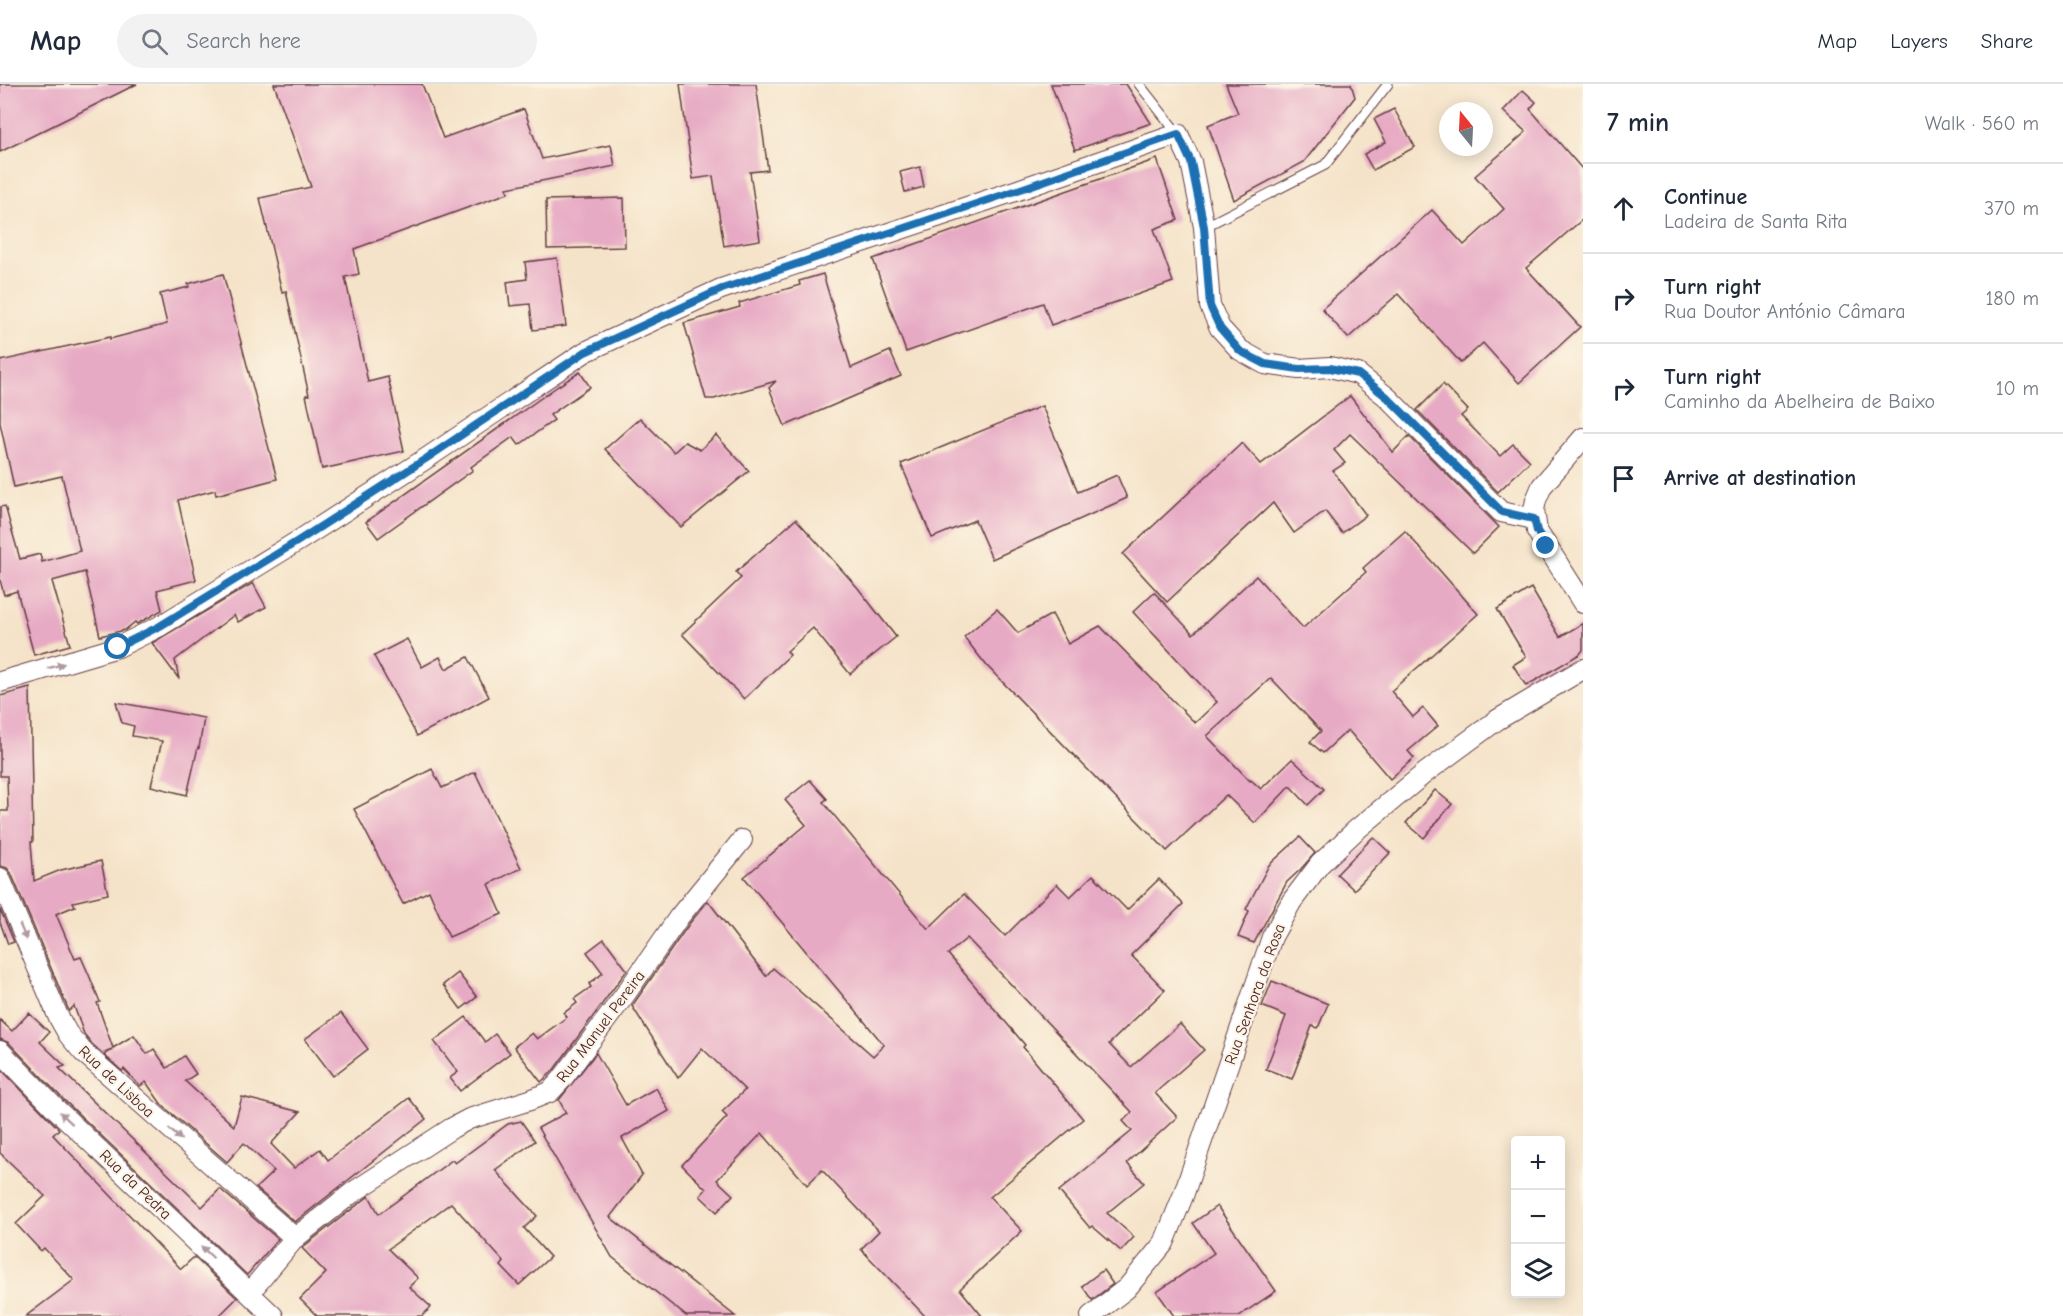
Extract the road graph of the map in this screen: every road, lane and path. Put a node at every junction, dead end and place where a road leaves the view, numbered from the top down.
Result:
1 (1139, 84) edge
2 (1388, 84) edge
3 (1178, 134) junction
4 (1204, 227) junction
5 (1583, 438) edge
6 (1534, 519) junction
7 (1583, 603) edge
8 (1583, 669) edge
9 (0, 682) edge
10 (742, 840) dead end
11 (0, 878) edge
12 (0, 1051) edge
13 (295, 1238) junction
14 (250, 1292) junction
15 (273, 1316) edge
16 (1092, 1316) edge

1 - 3 lane
2 - 4 lane
3 - 4 street
9 -> 3 street
4 - 6 street
5 - 6 street
6 - 7 street
8 - 16 street, Rua Senhora da Rosa
10 - 13 street, Rua Manuel Pereira
11 -> 13 street, Rua de Lisboa
14 -> 12 street, Rua da Pedra
13 - 14 street, Rua Manuel Pereira
14 - 15 street, Rua da Pedra

